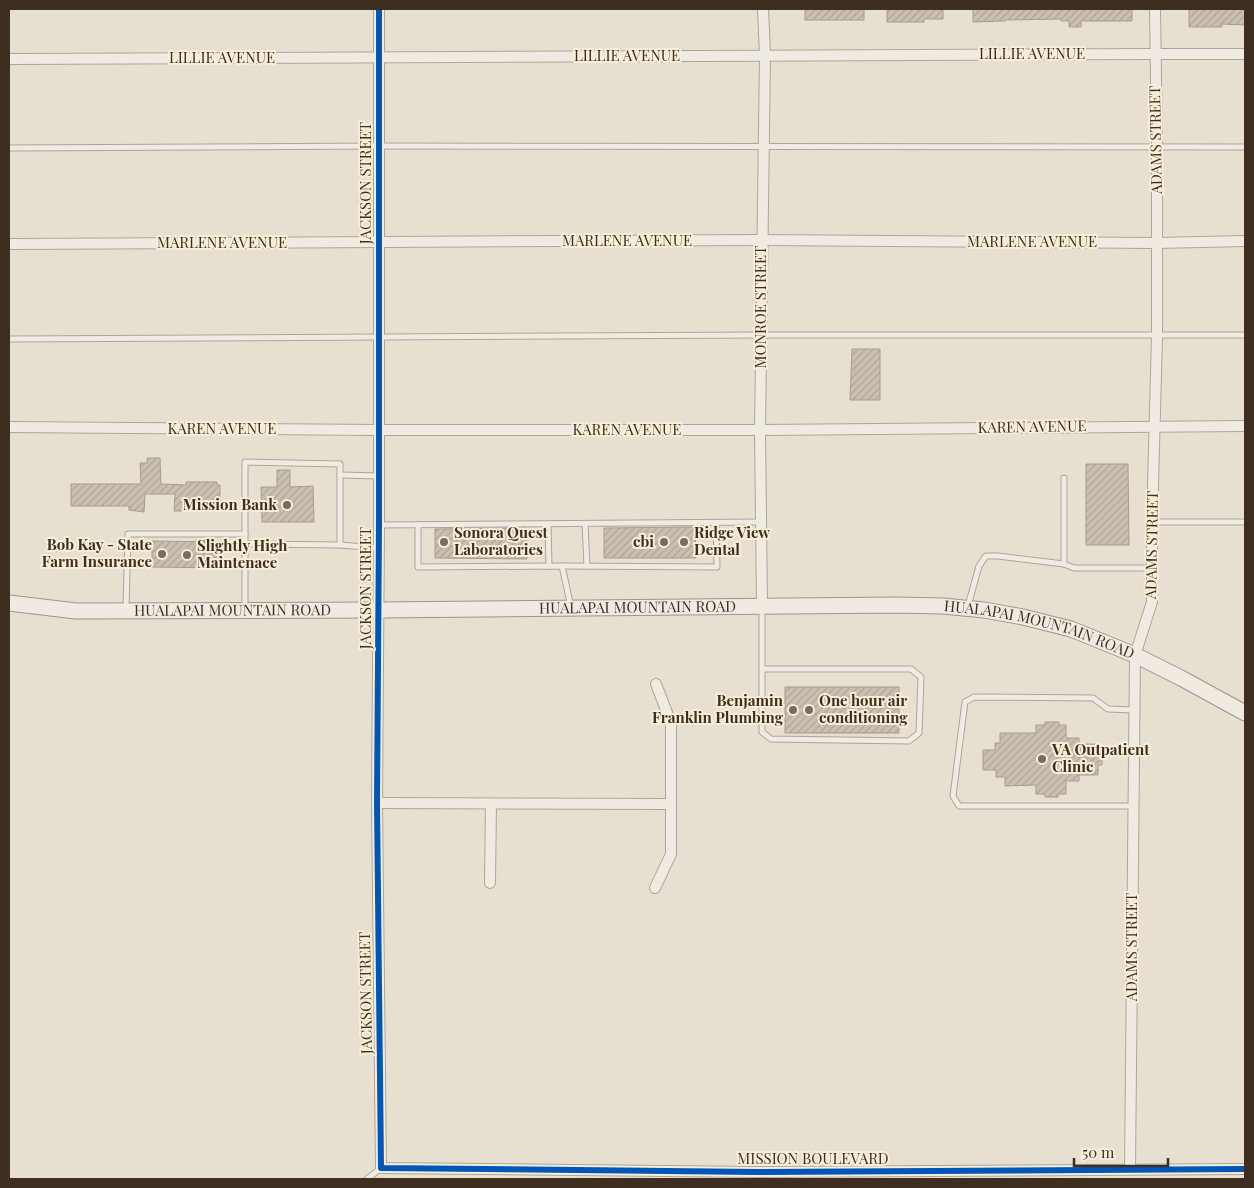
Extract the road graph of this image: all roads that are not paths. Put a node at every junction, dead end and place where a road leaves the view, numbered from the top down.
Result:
1 (379, 9) edge
2 (763, 9) edge
3 (1155, 9) edge
4 (1155, 54) junction
5 (1245, 54) edge
6 (765, 55) junction
7 (379, 58) junction
8 (9, 59) edge
9 (379, 146) junction
10 (763, 147) junction
11 (1157, 147) junction
12 (1245, 147) edge
13 (9, 148) edge
14 (762, 240) junction
15 (1245, 241) edge
16 (379, 243) junction
17 (1157, 243) junction
18 (9, 244) edge
19 (761, 335) junction
20 (1245, 335) edge
21 (1157, 336) junction
22 (379, 338) junction
23 (9, 339) edge
24 (1155, 426) junction
25 (1245, 426) edge
26 (9, 427) edge
27 (379, 430) junction
28 (760, 430) junction
29 (340, 475) junction
30 (379, 476) junction
31 (1064, 478) dead end
32 (761, 522) junction
33 (1152, 522) junction
34 (1245, 522) edge
35 (716, 523) junction
36 (548, 524) junction
37 (585, 524) junction
38 (379, 525) junction
39 (418, 526) junction
40 (245, 534) junction
41 (245, 544) junction
42 (340, 545) junction
43 (378, 548) junction
44 (1064, 564) junction
45 (549, 566) junction
46 (562, 566) junction
47 (587, 566) junction
48 (1152, 568) junction
49 (9, 603) edge
50 (762, 606) junction
51 (571, 608) junction
52 (968, 609) junction
53 (378, 610) junction
54 (126, 611) junction
55 (245, 611) junction
56 (1135, 655) junction
57 (762, 669) junction
58 (656, 684) dead end
59 (1134, 710) junction
60 (1245, 713) edge
61 (377, 803) junction
62 (491, 804) junction
63 (671, 804) junction
64 (1133, 806) junction
65 (490, 883) dead end
66 (655, 888) dead end
67 (381, 1168) junction
68 (1130, 1169) junction
69 (1245, 1169) edge
70 (757, 1176) edge
71 (367, 1179) edge

1 - 7 street, JACKSON STREET
2 - 6 street, MONROE STREET
3 - 4 street, ADAMS STREET
4 - 5 street, LILLIE AVENUE
4 - 6 street, LILLIE AVENUE
4 - 11 street, ADAMS STREET
6 - 7 street, LILLIE AVENUE
6 - 10 street, MONROE STREET
7 - 8 street, LILLIE AVENUE
7 - 9 street, JACKSON STREET
9 - 10 lane
9 - 13 lane
9 - 16 street, JACKSON STREET
10 - 11 lane
10 - 14 street, MONROE STREET
11 - 12 lane
11 - 17 street, ADAMS STREET
14 - 16 street, MARLENE AVENUE
14 - 17 street, MARLENE AVENUE
14 - 19 street, MONROE STREET
15 - 17 street, MARLENE AVENUE
16 - 18 street, MARLENE AVENUE
16 - 22 street, JACKSON STREET
17 - 21 street, ADAMS STREET
19 - 21 lane
19 - 22 lane
19 - 28 street, MONROE STREET
20 - 21 lane
21 - 24 street, ADAMS STREET
22 - 23 lane
22 - 27 street, JACKSON STREET
24 - 25 street, KAREN AVENUE
24 - 28 street, KAREN AVENUE
24 - 33 street, ADAMS STREET
26 - 27 street, KAREN AVENUE
27 - 28 street, KAREN AVENUE
27 - 30 street, JACKSON STREET
28 - 32 street, MONROE STREET
29 - 30 lane
29 - 40 lane
29 - 42 lane
30 - 38 street, JACKSON STREET
31 - 44 lane
32 - 35 lane
32 - 50 street, MONROE STREET
33 - 34 lane
33 - 48 street, ADAMS STREET
35 - 37 lane
35 - 47 lane
36 - 37 lane
36 - 39 lane
36 - 45 lane
37 - 47 lane
38 - 39 lane
38 - 43 street, JACKSON STREET
39 - 45 lane
40 - 41 lane
40 - 54 lane
41 - 42 lane
41 - 55 lane
42 - 43 lane
43 - 53 street, JACKSON STREET
44 - 48 lane
44 - 52 lane
45 - 46 lane
46 - 47 lane
46 - 51 lane
48 - 56 street, ADAMS STREET
49 - 54 main road, HUALAPAI MOUNTAIN ROAD
50 - 51 main road, HUALAPAI MOUNTAIN ROAD
50 - 52 main road, HUALAPAI MOUNTAIN ROAD
50 - 57 lane
51 - 53 main road, HUALAPAI MOUNTAIN ROAD
52 - 56 main road, HUALAPAI MOUNTAIN ROAD
53 - 55 main road, HUALAPAI MOUNTAIN ROAD
53 - 61 street, JACKSON STREET
54 - 55 main road, HUALAPAI MOUNTAIN ROAD
56 - 59 street, ADAMS STREET
56 - 60 main road, HUALAPAI MOUNTAIN ROAD
57 - 57 lane
58 - 63 street
59 - 64 street, ADAMS STREET
59 - 64 lane
61 - 62 street
61 - 67 street, JACKSON STREET
62 - 63 street
62 - 65 street
63 - 66 street
64 - 68 street, ADAMS STREET
67 - 70 street, MISSION BOULEVARD
67 - 71 lane
68 - 69 street, MISSION BOULEVARD
68 - 70 street, MISSION BOULEVARD

